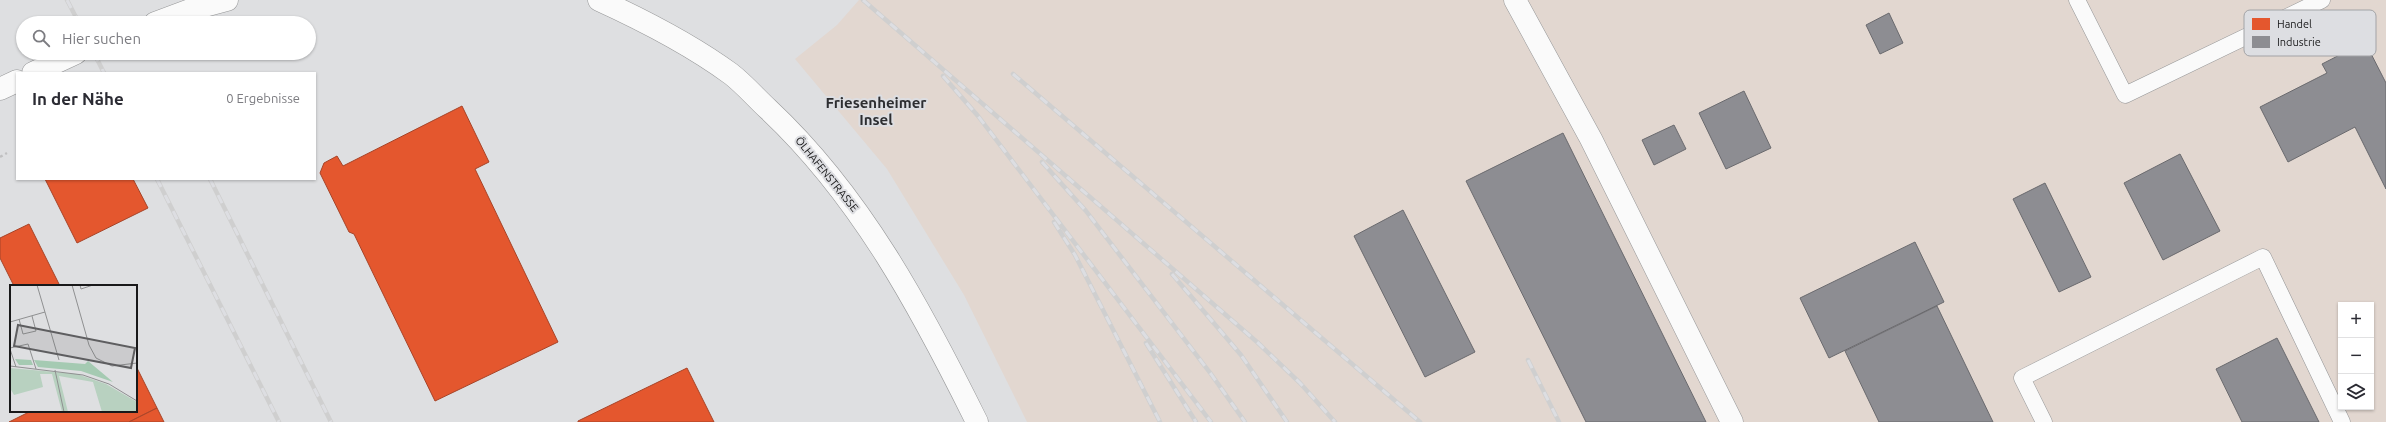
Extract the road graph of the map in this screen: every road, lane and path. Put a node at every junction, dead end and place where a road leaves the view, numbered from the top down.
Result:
1 (227, 0) edge
2 (599, 0) edge
3 (1515, 0) edge
4 (2077, 0) edge
5 (2322, 0) edge
6 (2301, 10) edge
7 (174, 16) edge
8 (2244, 38) edge
9 (61, 60) edge
10 (35, 72) edge
11 (16, 81) edge
12 (0, 89) edge
13 (8, 153) dead end
14 (0, 157) edge
15 (977, 422) edge
16 (1732, 422) edge
17 (2044, 422) edge
18 (2342, 422) edge

1 - 7 street
2 - 15 street, ÖLHAFENSTRASSE
3 - 16 street
4 - 8 lane
5 - 6 lane
9 - 10 street
11 - 12 street
13 - 14 path
17 - 18 lane

